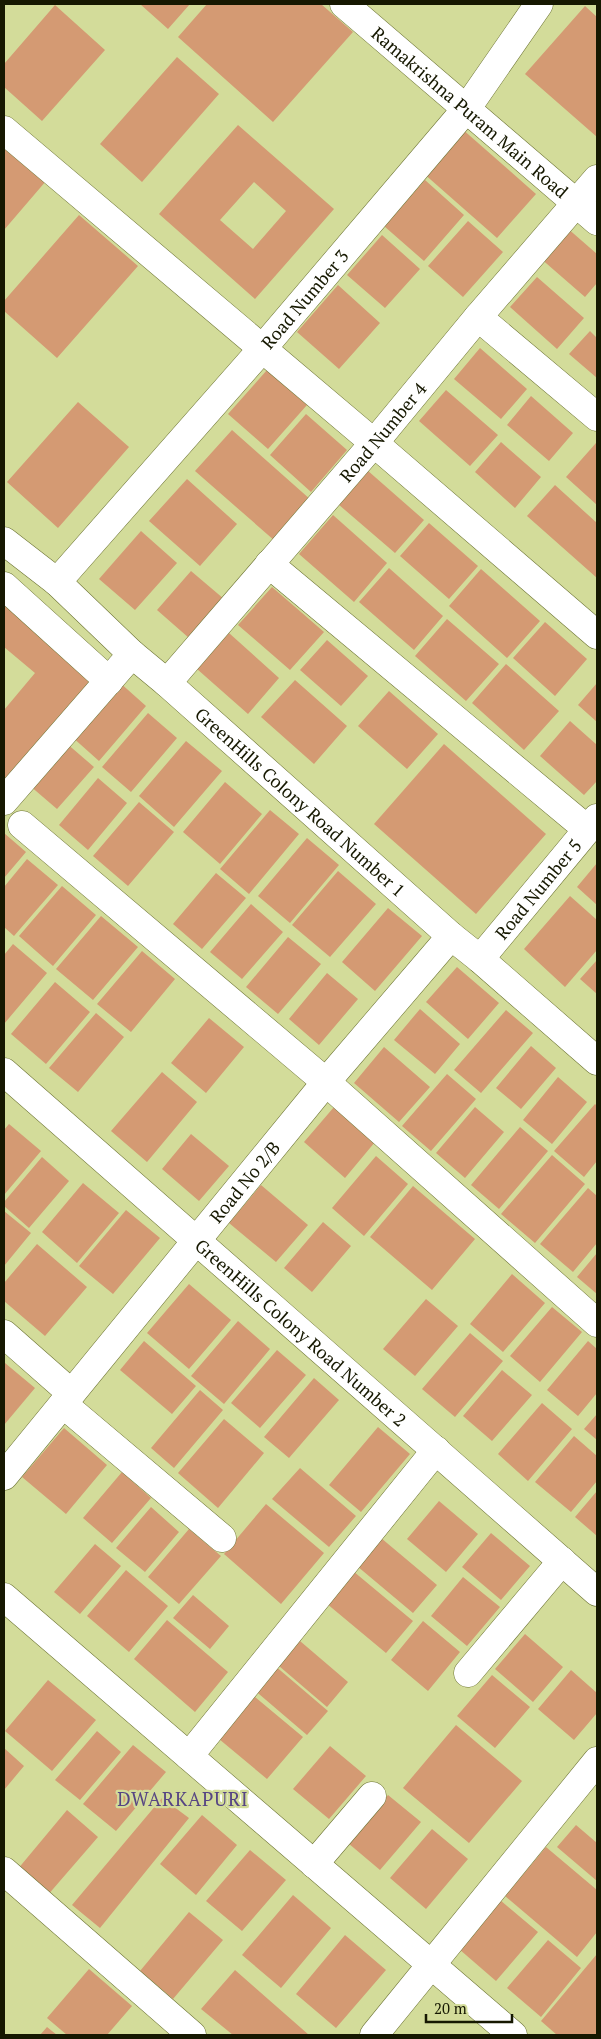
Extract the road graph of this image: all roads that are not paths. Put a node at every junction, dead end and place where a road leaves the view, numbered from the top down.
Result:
1 (344, 4) edge
2 (539, 4) edge
3 (466, 108) junction
4 (4, 130) edge
5 (597, 179) edge
6 (576, 203) junction
7 (597, 221) edge
8 (478, 317) junction
9 (262, 349) junction
10 (597, 417) edge
11 (374, 442) junction
12 (4, 541) edge
13 (269, 564) junction
14 (57, 582) junction
15 (4, 586) edge
16 (597, 635) edge
17 (132, 654) junction
18 (109, 681) junction
19 (167, 683) junction
20 (4, 801) edge
21 (592, 824) edge
22 (22, 825) dead end
23 (451, 936) junction
24 (480, 959) junction
25 (597, 1062) edge
26 (4, 1072) edge
27 (326, 1082) junction
28 (197, 1241) junction
29 (597, 1323) edge
30 (4, 1334) edge
31 (67, 1398) junction
32 (436, 1450) junction
33 (4, 1476) edge
34 (222, 1538) dead end
35 (562, 1561) junction
36 (597, 1592) edge
37 (4, 1597) edge
38 (468, 1673) dead end
39 (189, 1756) junction
40 (597, 1761) edge
41 (372, 1796) dead end
42 (314, 1864) junction
43 (4, 1871) edge
44 (431, 1965) junction
45 (192, 2035) edge
46 (374, 2035) edge
47 (513, 2035) edge

1 - 3 street, Ramakrishna Puram Main Road
2 - 3 street, Road Number 3
3 - 6 street, Ramakrishna Puram Main Road
3 - 9 street, Road Number 3
4 - 9 street
5 - 6 street, Road Number 4
6 - 7 street, Ramakrishna Puram Main Road
6 - 8 street, Road Number 4
8 - 10 street
8 - 11 street, Road Number 4
9 - 11 street
9 - 14 street, Road Number 3
11 - 13 street, Road Number 4
11 - 16 street
12 - 14 street, GreenHills Colony Road Number 1
13 - 19 street, Road Number 4
13 - 21 street
14 - 17 street, GreenHills Colony Road Number 1
15 - 18 street
17 - 18 street
17 - 19 street, GreenHills Colony Road Number 1
18 - 20 street
19 - 23 street, GreenHills Colony Road Number 1
21 - 24 street, Road Number 5
22 - 27 street
23 - 24 street, GreenHills Colony Road Number 1
23 - 27 street, Road No 2/B
24 - 25 street, GreenHills Colony Road Number 1
26 - 28 street, GreenHills Colony Road Number 2
27 - 28 street, Road No 2/B
27 - 29 street
28 - 31 street, Road No 2/B
28 - 32 street, GreenHills Colony Road Number 2
30 - 31 street
31 - 33 street, Road No 2/B
31 - 34 street
32 - 35 street, GreenHills Colony Road Number 2
32 - 39 street
35 - 36 street, GreenHills Colony Road Number 2
35 - 38 street
37 - 39 street
39 - 42 street
40 - 44 street
41 - 42 street
42 - 44 street
43 - 45 street
44 - 46 street
44 - 47 street

